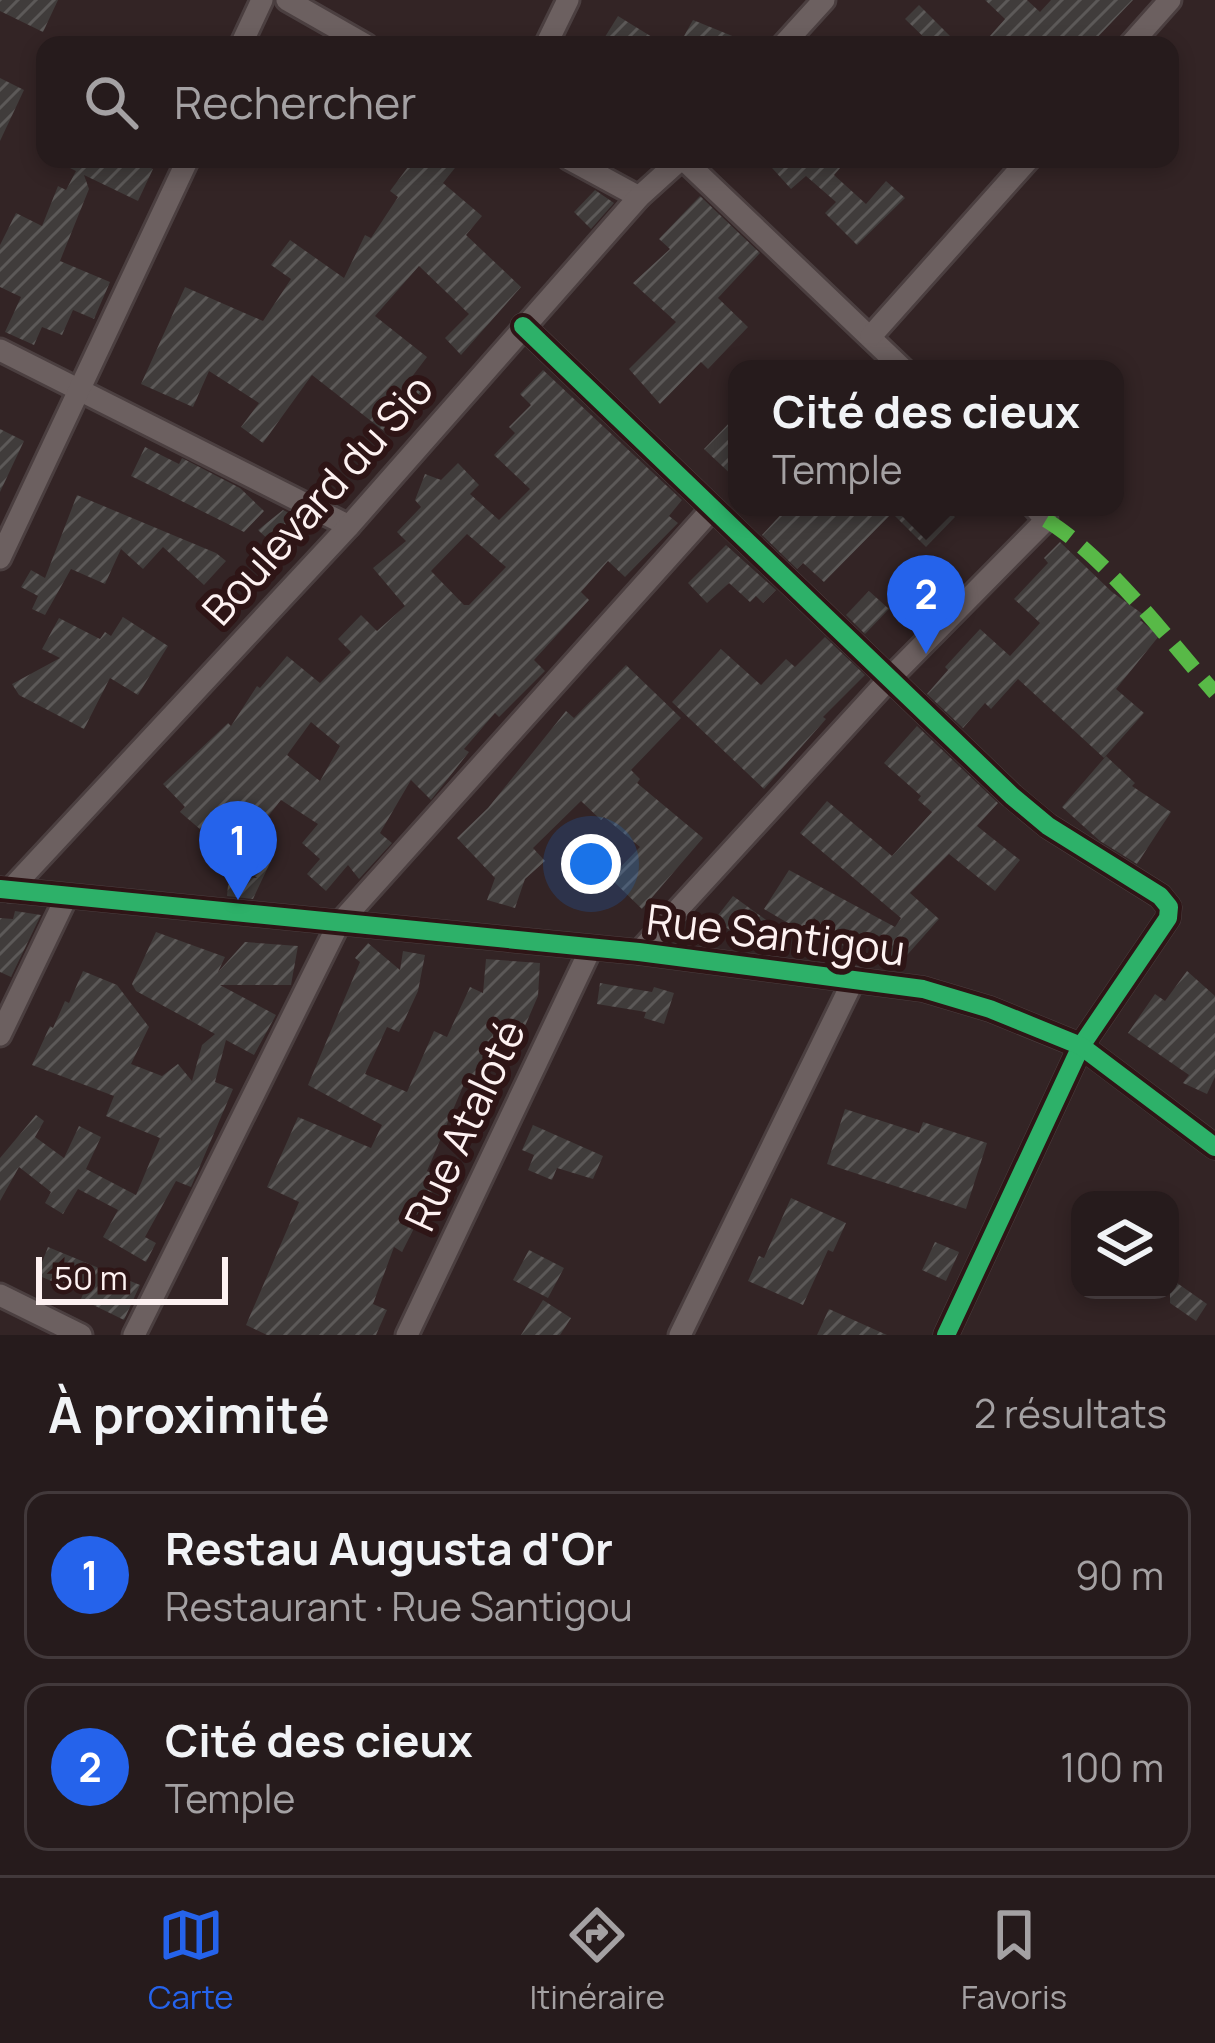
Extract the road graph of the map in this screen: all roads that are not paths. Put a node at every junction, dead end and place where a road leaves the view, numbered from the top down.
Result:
1 (262, 0) edge
2 (287, 0) edge
3 (568, 0) edge
4 (824, 0) edge
5 (1170, 0) edge
6 (245, 36) edge
7 (350, 36) edge
8 (550, 36) edge
9 (791, 36) edge
10 (1138, 36) edge
11 (184, 168) edge
12 (586, 168) edge
13 (672, 168) edge
14 (692, 168) edge
15 (1021, 168) edge
16 (639, 197) junction
17 (523, 326) junction
18 (872, 336) junction
19 (0, 350) edge
20 (895, 360) edge
21 (80, 392) junction
22 (711, 510) junction
23 (1042, 516) edge
24 (349, 526) junction
25 (0, 558) edge
26 (890, 678) junction
27 (5, 890) edge
28 (65, 898) junction
29 (338, 925) junction
30 (591, 948) junction
31 (639, 952) junction
32 (854, 980) junction
33 (0, 1035) edge
34 (1082, 1046) junction
35 (1215, 1147) edge
36 (0, 1295) edge
37 (81, 1335) edge
38 (134, 1335) edge
39 (407, 1335) edge
40 (680, 1335) edge
41 (946, 1335) edge

1 - 6 street
2 - 7 street
3 - 8 street
4 - 9 street
5 - 10 street
11 - 21 street
12 - 16 street
13 - 16 street, Boulevard du Sio
14 - 18 street
15 - 18 street
16 - 17 street, Boulevard du Sio
17 - 22 street
17 - 24 street, Boulevard du Sio
18 - 20 street
19 - 21 street
21 - 24 street
21 - 25 street
22 - 26 street
22 - 29 street
23 - 26 street
24 - 27 street, Boulevard du Sio
26 - 31 street
26 - 34 street
27 - 28 street, Rue Santigou
28 - 29 street, Rue Santigou
28 - 33 street
29 - 30 street, Rue Santigou
29 - 38 street
30 - 31 street, Rue Santigou
30 - 39 street, Rue Ataloté
31 - 32 street, Rue Santigou
32 - 34 street, Rue Santigou
32 - 40 street
34 - 35 street, Rue Santigou
34 - 41 street
36 - 37 street

